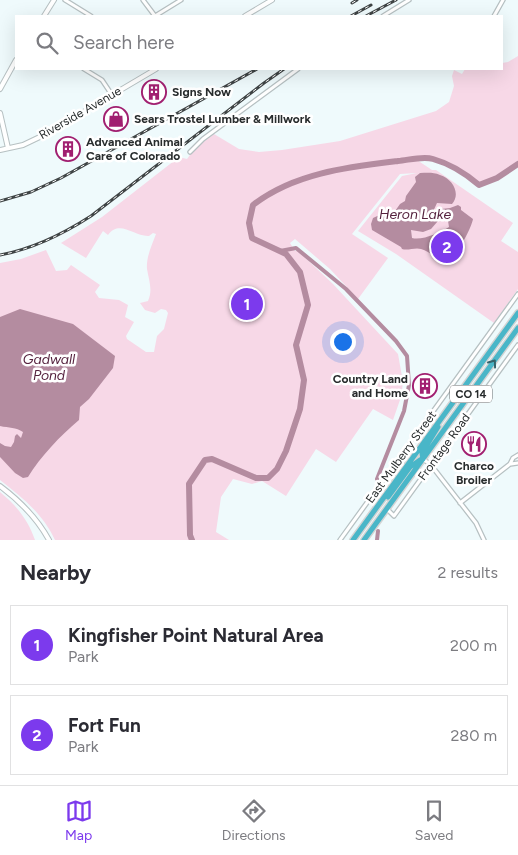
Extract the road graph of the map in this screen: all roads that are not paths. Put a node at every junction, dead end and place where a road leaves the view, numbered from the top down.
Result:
1 (54, 0) edge
2 (66, 0) edge
3 (143, 0) edge
4 (181, 0) edge
5 (272, 0) edge
6 (409, 0) edge
7 (503, 0) edge
8 (45, 15) edge
9 (89, 15) edge
10 (154, 15) edge
11 (157, 15) edge
12 (247, 15) edge
13 (385, 15) edge
14 (495, 15) edge
15 (15, 62) edge
16 (86, 70) edge
17 (154, 70) edge
18 (297, 70) edge
19 (0, 88) edge
20 (112, 95) junction
21 (0, 113) edge
22 (8, 148) junction
23 (0, 150) edge
24 (190, 152) dead end
25 (518, 294) edge
26 (518, 313) edge
27 (518, 328) edge
28 (518, 345) edge
29 (446, 411) junction
30 (410, 443) junction
31 (417, 451) junction
32 (518, 455) edge
33 (423, 459) junction
34 (518, 463) edge
35 (431, 464) junction
36 (510, 464) junction
37 (0, 486) edge
38 (460, 503) junction
39 (387, 508) junction
40 (49, 540) edge
41 (340, 540) edge
42 (354, 540) edge
43 (364, 540) edge
44 (484, 540) edge

1 - 8 main road
2 - 9 street
3 - 10 street
4 - 11 street
5 - 12 main road
6 - 13 street
7 - 14 street
15 - 19 main road
16 - 20 street
17 - 20 main road, Riverside Avenue
18 - 24 street
20 - 22 main road, Riverside Avenue
21 - 22 main road
22 - 23 main road, Riverside Avenue
25 - 30 street
26 - 29 highway, East Mulberry Street / CO 14
33 -> 27 highway, East Mulberry Street / CO 14
28 - 35 street, Frontage Road
29 - 31 highway, East Mulberry Street / CO 14
29 - 33 highway
30 - 31 street
30 - 41 street
31 - 42 highway, East Mulberry Street / CO 14
32 - 36 street
33 - 35 street
33 - 39 highway, East Mulberry Street / CO 14
33 - 42 highway
34 - 36 street
35 - 38 street
35 - 39 street, Frontage Road
36 - 38 street
37 - 40 main road
38 - 44 street
39 - 43 highway, East Mulberry Street / CO 14

